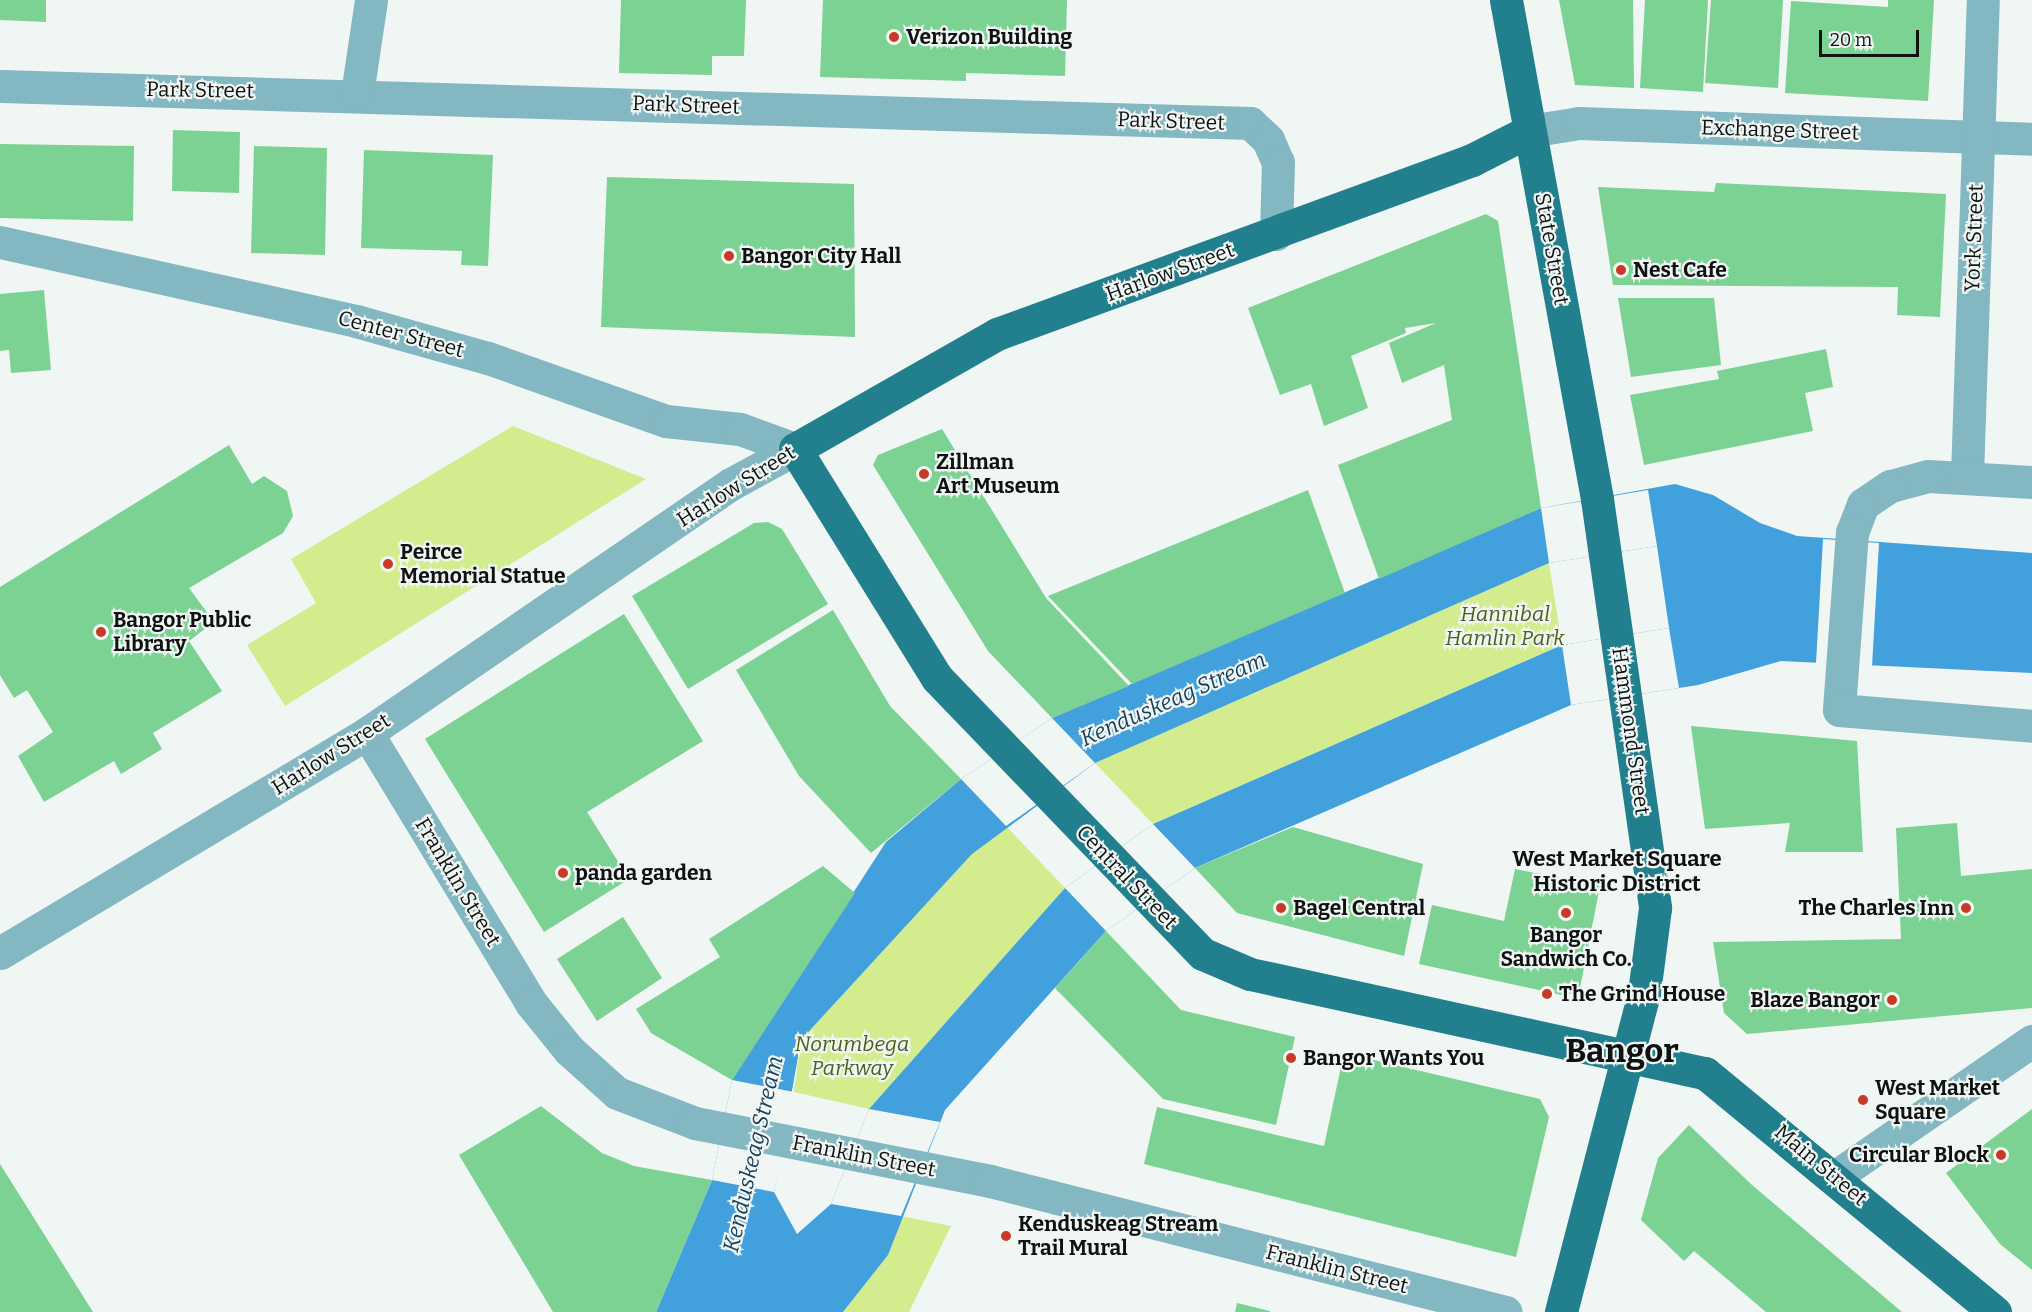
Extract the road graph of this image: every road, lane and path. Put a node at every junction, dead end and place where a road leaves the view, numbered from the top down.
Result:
1 (371, 0) edge
2 (1506, 0) edge
3 (1983, 0) edge
4 (0, 86) edge
5 (357, 94) junction
6 (1529, 131) junction
7 (1977, 138) junction
8 (2032, 139) edge
9 (1276, 234) junction
10 (0, 242) edge
11 (795, 449) junction
12 (1967, 476) junction
13 (2032, 482) edge
14 (1597, 499) joint
15 (2032, 726) edge
16 (368, 733) junction
17 (0, 953) edge
18 (2032, 1041) edge
19 (1628, 1057) junction
20 (1836, 1176) junction
21 (1506, 1312) edge
22 (1561, 1312) edge
23 (1995, 1312) edge

1 - 5 street
2 - 6 main road, State Street
3 - 7 street, York Street
4 - 5 street, Park Street
5 - 9 street, Park Street
6 - 7 street, Exchange Street
6 - 9 main road, Harlow Street
6 - 14 main road, State Street
7 - 8 street, Exchange Street
7 - 12 street, York Street
9 - 11 main road, Harlow Street
10 - 11 street, Center Street
11 - 16 street, Harlow Street
11 - 19 main road, Central Street
12 - 13 street
12 - 15 street
14 - 19 main road, Hammond Street
16 - 17 street, Harlow Street
16 - 21 street, Franklin Street
18 - 20 street
19 - 20 main road, Main Street
19 - 22 main road, Hammond Street
20 - 23 main road, Main Street

